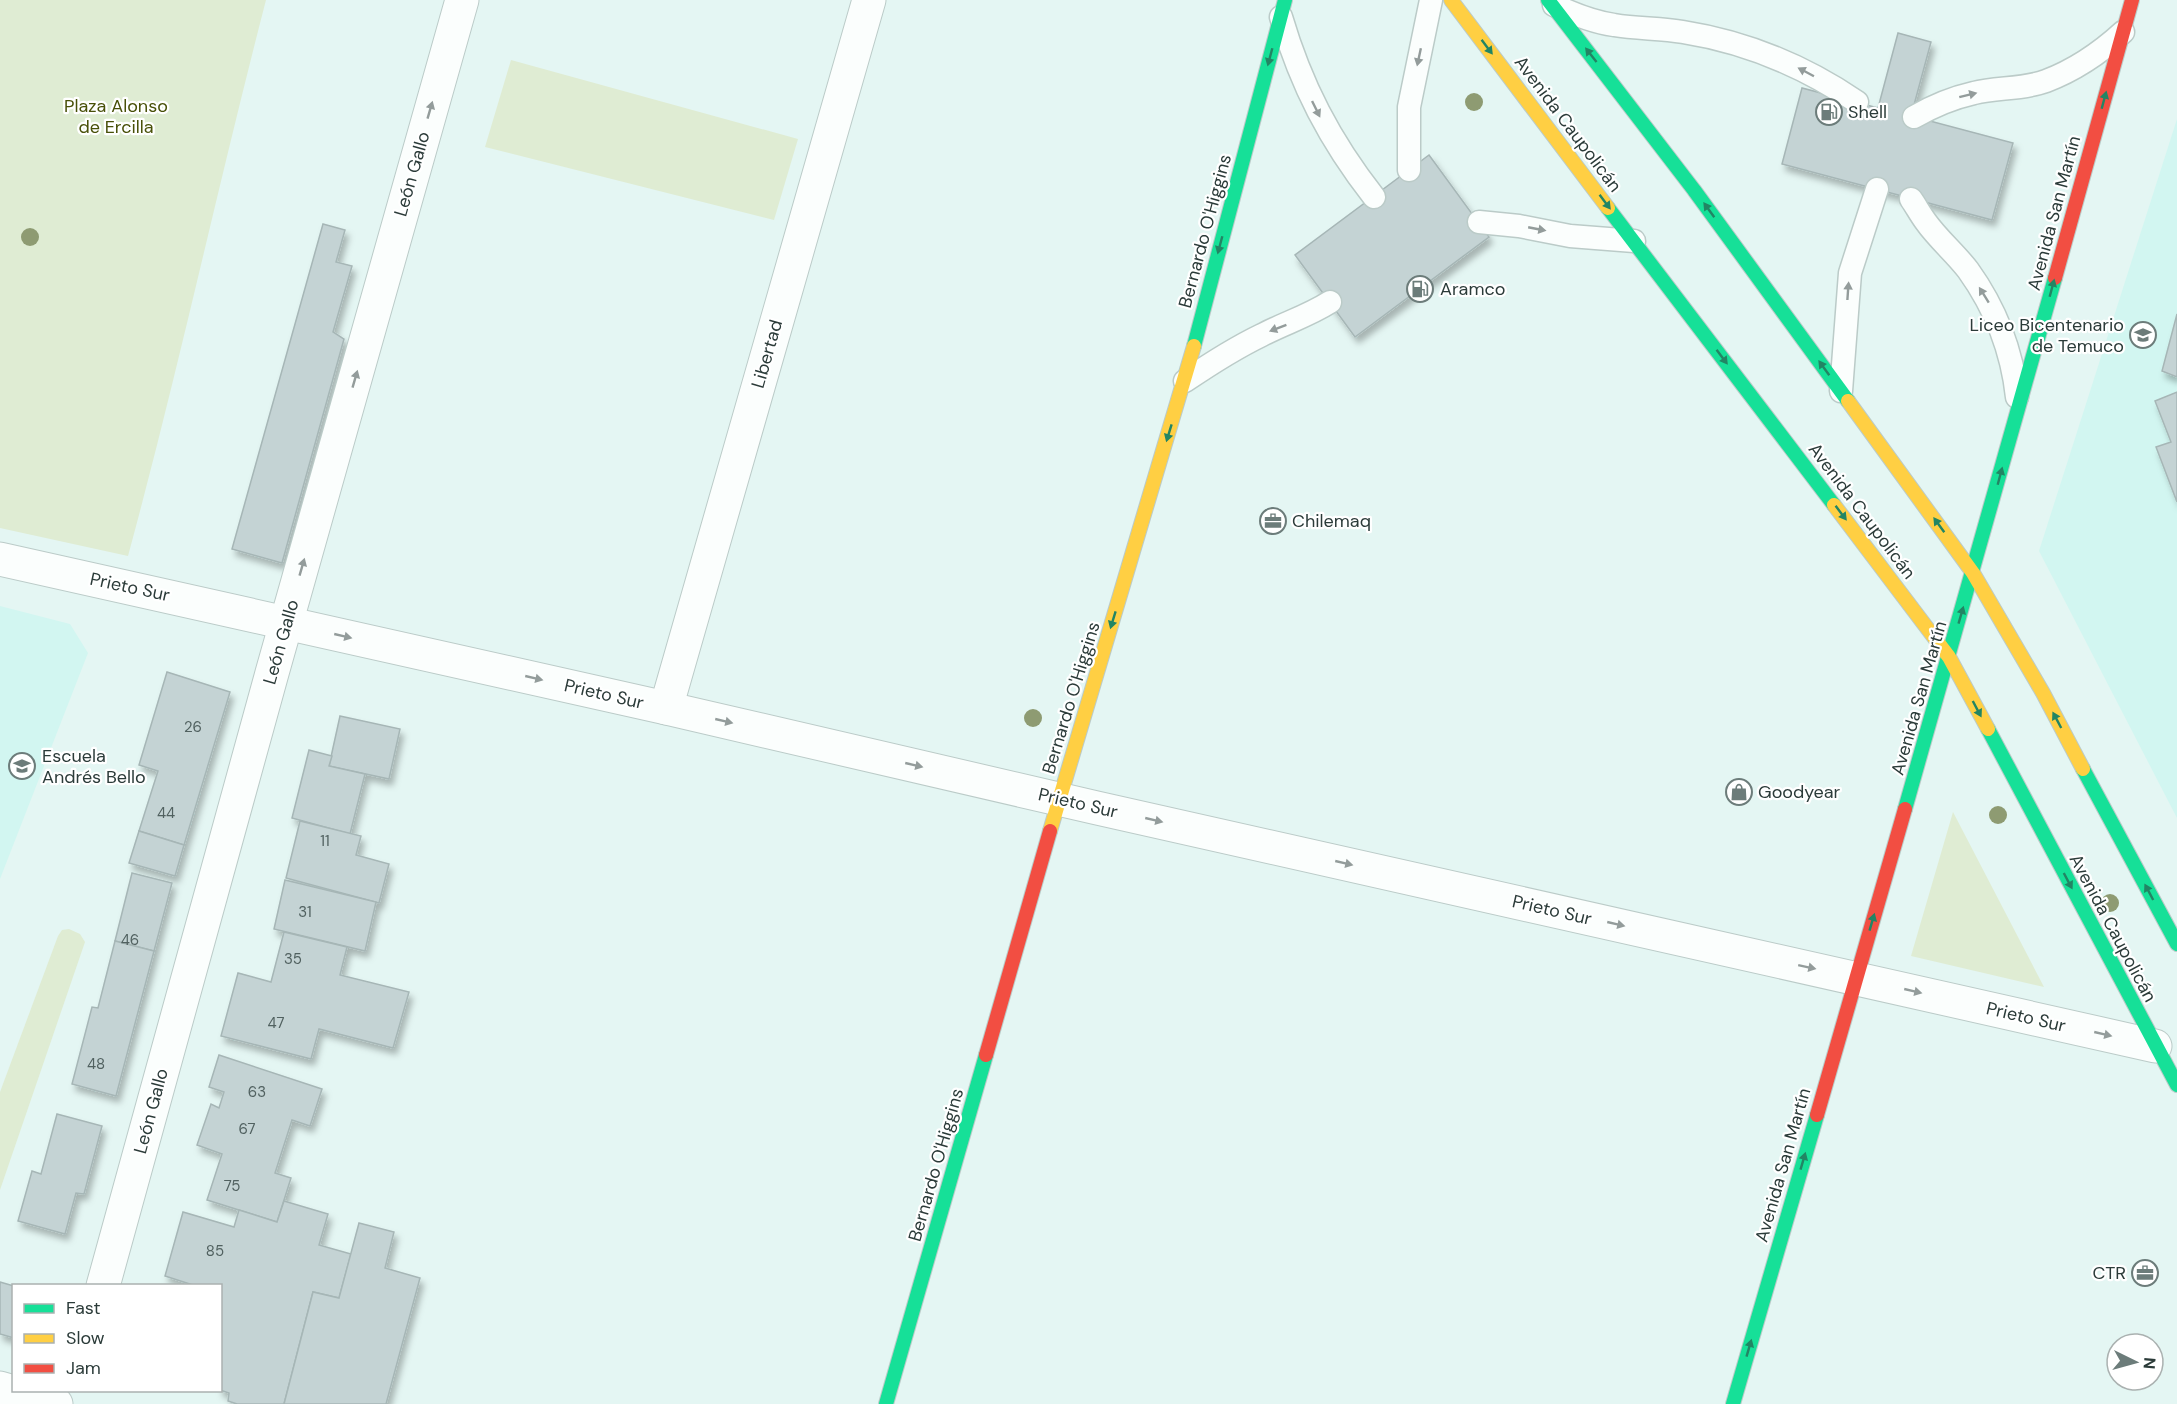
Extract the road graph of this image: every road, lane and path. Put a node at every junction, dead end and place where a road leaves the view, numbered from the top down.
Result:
1 (462, 0) edge
2 (869, 0) edge
3 (1431, 0) edge
4 (1451, 0) edge
5 (2132, 0) edge
6 (1549, 2) edge
7 (1283, 8) edge
8 (2123, 32) junction
9 (1857, 102) dead end
10 (1914, 117) dead end
11 (1409, 171) dead end
12 (1877, 189) dead end
13 (1374, 197) dead end
14 (1911, 199) dead end
15 (1479, 222) dead end
16 (1634, 241) junction
17 (1330, 302) dead end
18 (1185, 381) junction
19 (1841, 391) junction
20 (2018, 411) junction
21 (0, 559) edge
22 (1973, 573) junction
23 (286, 623) junction
24 (1949, 657) junction
25 (666, 708) junction
26 (1059, 799) junction
27 (2177, 944) edge
28 (1856, 978) junction
29 (2156, 1046) junction
30 (2177, 1085) edge
31 (104, 1284) edge
32 (14, 1392) edge
33 (56, 1404) edge
34 (886, 1404) edge
35 (1732, 1404) edge

23 -> 1 street, León Gallo
2 - 25 street, Libertad
3 -> 11 lane
4 -> 16 main road, Avenida Caupolicán
5 - 8 main road, Avenida San Martín
9 -> 6 lane
19 -> 6 main road
7 -> 13 lane
7 -> 18 main road, Bernardo O'Higgins
10 -> 8 lane
20 -> 8 main road, Avenida San Martín
19 -> 12 lane
20 -> 14 lane
15 -> 16 lane
16 -> 24 main road, Avenida Caupolicán
17 -> 18 lane
18 -> 26 main road, Bernardo O'Higgins
22 -> 19 main road
22 -> 20 main road, Avenida San Martín
21 - 23 street, Prieto Sur
24 -> 22 main road, Avenida San Martín
27 -> 22 main road
23 -> 25 street, Prieto Sur
23 - 31 street, León Gallo
28 -> 24 main road, Avenida San Martín
24 -> 29 main road, Avenida Caupolicán
25 -> 26 street, Prieto Sur
26 -> 28 street, Prieto Sur
26 - 34 main road, Bernardo O'Higgins
28 -> 29 street, Prieto Sur
35 -> 28 main road, Avenida San Martín
29 - 30 main road, Avenida Caupolicán
32 - 33 street

